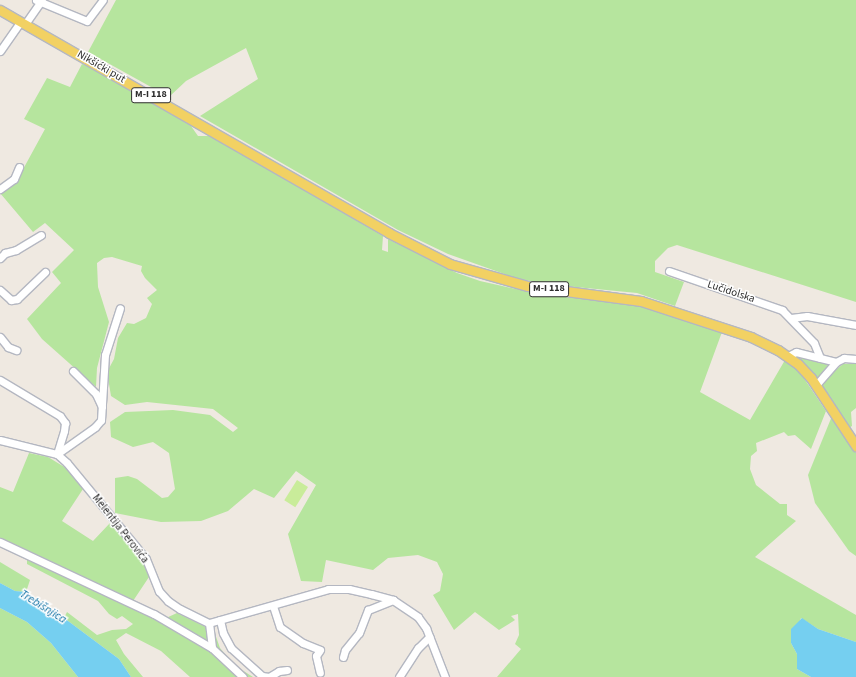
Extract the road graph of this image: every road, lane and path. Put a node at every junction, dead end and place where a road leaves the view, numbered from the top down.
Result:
1 (103, 0) edge
2 (39, 1) edge
3 (0, 10) edge
4 (23, 23) junction
5 (0, 51) edge
6 (19, 166) dead end
7 (0, 189) edge
8 (42, 235) dead end
9 (0, 258) edge
10 (669, 270) dead end
11 (45, 272) dead end
12 (0, 290) edge
13 (120, 308) dead end
14 (791, 318) junction
15 (856, 325) edge
16 (0, 337) edge
17 (16, 350) dead end
18 (788, 356) junction
19 (820, 358) junction
20 (856, 358) edge
21 (836, 362) junction
22 (73, 371) dead end
23 (0, 380) edge
24 (816, 385) junction
25 (102, 408) junction
26 (0, 440) edge
27 (856, 446) edge
28 (57, 454) junction
29 (0, 542) edge
30 (393, 600) junction
31 (273, 606) junction
32 (220, 620) junction
33 (210, 622) junction
34 (429, 637) junction
35 (212, 648) junction
36 (343, 657) dead end
37 (288, 670) dead end
38 (320, 673) dead end
39 (243, 677) edge
40 (399, 677) edge
41 (445, 677) edge

1 - 2 street
2 - 4 street
3 - 4 main road, Nikšićki put / M-I 118
4 - 5 street
4 - 18 main road, Nikšićki put / M-I 118
6 - 7 street
8 - 9 street
10 - 14 street, Lučidolska
11 - 12 street
13 - 25 street
14 - 15 street
14 - 19 street, Lučidolska
16 - 17 street
18 - 19 street
18 - 24 main road, M-I 118
19 - 21 street
20 - 21 street
21 - 24 street
22 - 25 street
23 - 28 street
24 - 27 main road, M-I 118
25 - 28 street
26 - 28 street
28 - 33 street, Melentija Perovića
29 - 35 street
30 - 31 street
30 - 34 street
30 - 36 street
31 - 32 street
31 - 38 street
32 - 33 street
32 - 37 street
33 - 35 street
34 - 40 street
34 - 41 street
35 - 39 street

